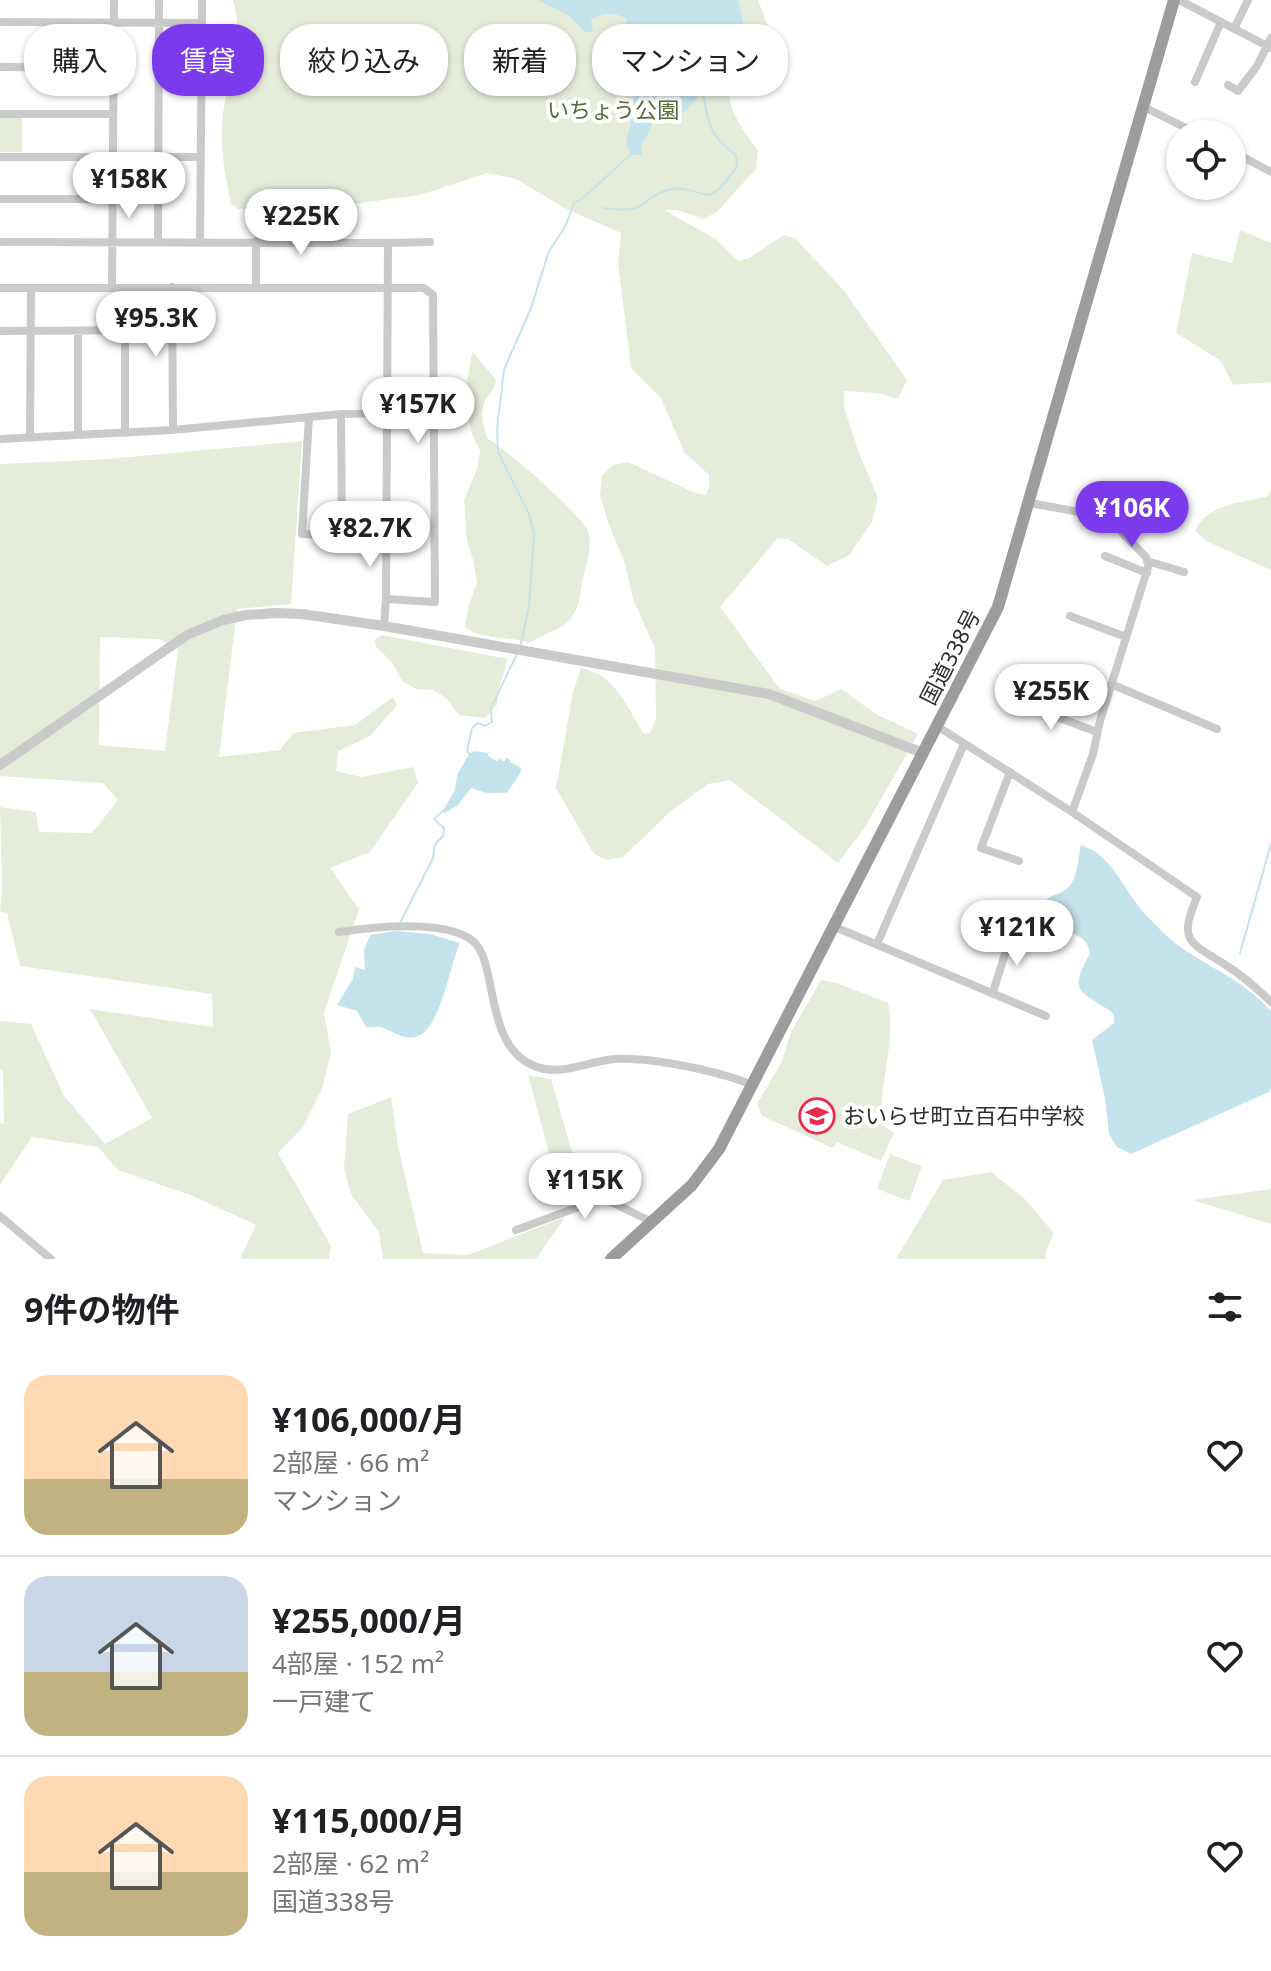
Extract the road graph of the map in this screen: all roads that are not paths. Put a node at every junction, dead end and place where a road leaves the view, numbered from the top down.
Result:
1 (114, 0) edge
2 (159, 0) edge
3 (202, 0) edge
4 (1177, 0) edge
5 (1247, 0) edge
6 (0, 22) edge
7 (114, 22) junction
8 (159, 22) junction
9 (1221, 22) junction
10 (202, 23) junction
11 (1234, 29) junction
12 (1270, 44) edge
13 (0, 67) edge
14 (24, 67) edge
15 (1195, 82) dead end
16 (1228, 85) dead end
17 (113, 96) edge
18 (1144, 107) junction
19 (0, 114) edge
20 (113, 114) junction
21 (1170, 120) edge
22 (113, 156) junction
23 (0, 157) edge
24 (158, 157) junction
25 (200, 157) junction
26 (1246, 159) edge
27 (1271, 172) edge
28 (0, 199) edge
29 (112, 199) junction
30 (113, 241) junction
31 (158, 241) junction
32 (200, 241) junction
33 (256, 241) junction
34 (0, 242) edge
35 (430, 242) dead end
36 (388, 243) junction
37 (112, 287) junction
38 (172, 287) junction
39 (0, 288) edge
40 (31, 288) junction
41 (256, 288) junction
42 (388, 288) junction
43 (172, 330) junction
44 (0, 331) edge
45 (78, 331) junction
46 (125, 331) junction
47 (31, 332) junction
48 (434, 412) junction
49 (388, 413) junction
50 (341, 414) junction
51 (309, 417) junction
52 (173, 430) junction
53 (125, 433) junction
54 (78, 435) junction
55 (30, 438) junction
56 (0, 439) edge
57 (1030, 503) junction
58 (342, 536) junction
59 (386, 538) junction
60 (1105, 556) dead end
61 (1147, 561) junction
62 (1184, 572) dead end
63 (1147, 573) junction
64 (386, 599) junction
65 (1070, 616) dead end
66 (384, 626) junction
67 (1126, 637) junction
68 (1111, 684) junction
69 (1017, 702) dead end
70 (937, 726) junction
71 (1217, 729) dead end
72 (1097, 732) junction
73 (964, 744) junction
74 (923, 753) junction
75 (0, 765) edge
76 (1010, 772) junction
77 (1072, 812) junction
78 (1019, 861) dead end
79 (835, 927) junction
80 (339, 932) dead end
81 (1011, 935) dead end
82 (877, 944) junction
83 (993, 992) junction
84 (1271, 1002) edge
85 (1046, 1016) dead end
86 (752, 1085) junction
87 (0, 1216) edge
88 (652, 1222) junction
89 (516, 1230) dead end
90 (51, 1259) edge
91 (611, 1259) edge

1 - 7 street
2 - 8 street
3 - 10 street
4 - 9 street
4 - 18 highway, 国道338号
5 - 11 street
6 - 7 street
7 - 8 street
8 - 10 street
8 - 24 street
9 - 11 street
9 - 15 street
10 - 25 street
11 - 12 street
12 - 16 street
13 - 14 street
17 - 20 street
18 - 21 street
18 - 57 highway, 国道338号
19 - 20 street
20 - 22 street
22 - 23 street
22 - 24 street
22 - 29 street
24 - 25 street
24 - 31 street
25 - 32 street
26 - 27 street
28 - 29 street
29 - 30 street
30 - 31 street
30 - 34 street
30 - 37 street
31 - 32 street
32 - 33 street
33 - 36 street
33 - 41 street
35 - 36 street
36 - 42 street
37 - 38 street
37 - 40 street
38 - 41 street
38 - 43 street
39 - 40 street
40 - 47 street
41 - 42 street
42 - 48 street
42 - 49 street
43 - 46 street
43 - 52 street
44 - 47 street
45 - 46 street
45 - 47 street
45 - 54 street
46 - 53 street
47 - 55 street
48 - 49 street
48 - 64 street
49 - 50 street
49 - 59 street
50 - 51 street
50 - 58 street
51 - 52 street
51 - 58 street
52 - 53 street
53 - 54 street
54 - 55 street
55 - 56 street
57 - 61 street
57 - 70 highway, 国道338号
58 - 59 street
59 - 64 street
60 - 63 street
61 - 62 street
61 - 63 street
63 - 67 street
64 - 66 street
65 - 67 street
66 - 74 street
66 - 75 street
67 - 68 street
68 - 71 street
68 - 72 street
69 - 72 street
70 - 73 street
70 - 74 highway, 国道338号
72 - 77 street
73 - 76 street
73 - 82 street
74 - 79 highway, 国道338号
76 - 77 street
76 - 78 street
77 - 84 street
79 - 82 street
79 - 86 highway, 国道338号
80 - 86 street
81 - 83 street
82 - 83 street
83 - 85 street
86 - 88 highway, 国道338号
87 - 90 street
88 - 89 street
88 - 91 highway, 国道338号

